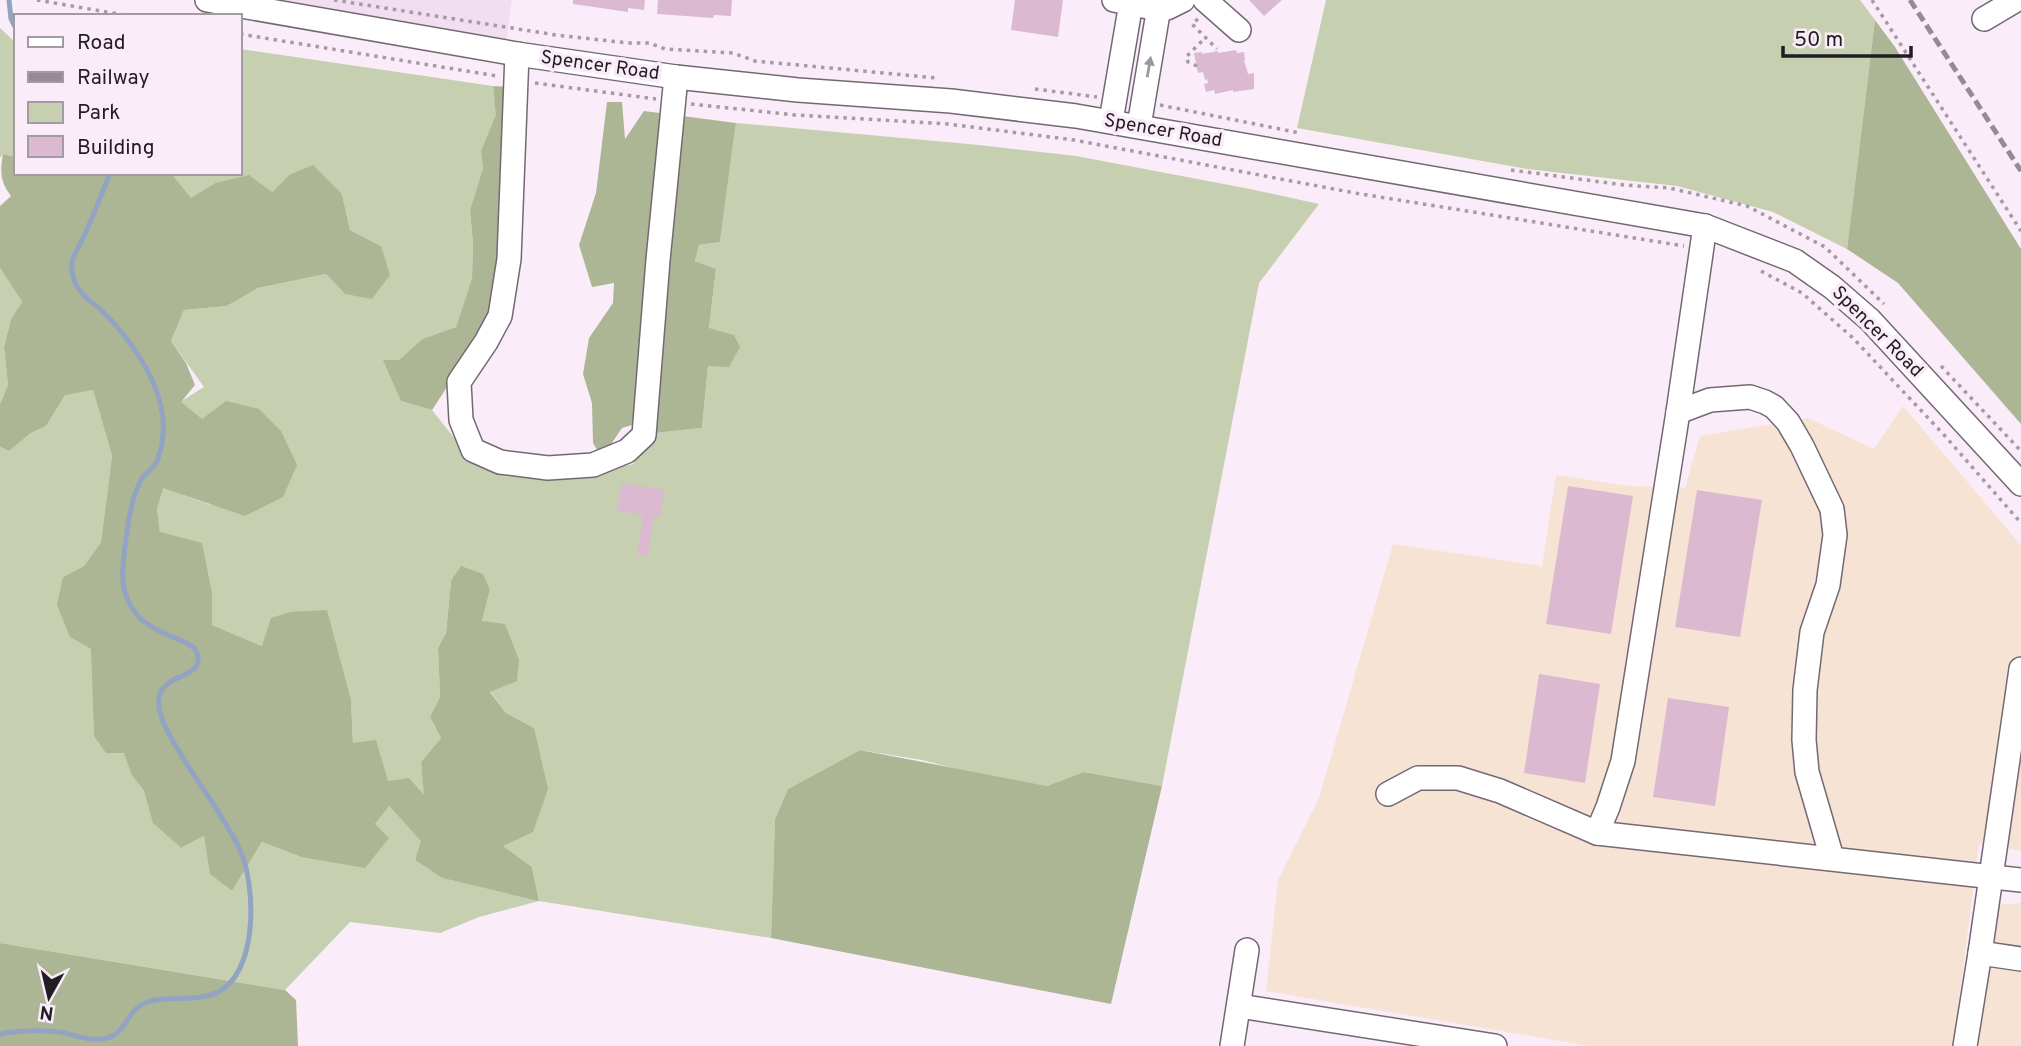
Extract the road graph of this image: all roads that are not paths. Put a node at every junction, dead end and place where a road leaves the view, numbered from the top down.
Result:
1 (207, 0) edge
2 (1183, 0) edge
3 (2016, 0) edge
4 (1125, 1) edge
5 (1208, 3) edge
6 (1159, 7) junction
7 (1984, 19) dead end
8 (1239, 30) dead end
9 (517, 54) junction
10 (676, 77) junction
11 (1111, 121) junction
12 (1139, 126) junction
13 (1703, 238) junction
14 (1678, 412) junction
15 (2021, 484) edge
16 (2021, 669) edge
17 (1388, 794) dead end
18 (1597, 833) junction
19 (1832, 858) junction
20 (1990, 876) junction
21 (2021, 880) edge
22 (1247, 950) dead end
23 (1980, 953) junction
24 (2021, 958) edge
25 (1239, 1006) junction
26 (1232, 1046) edge
27 (1495, 1046) edge
28 (1965, 1046) edge

1 - 9 street, Spencer Road
2 - 6 street
3 - 7 street
4 - 6 street
4 - 11 street
5 - 8 street
12 -> 6 street
9 - 10 street, Spencer Road
9 - 10 street
10 - 11 street, Spencer Road
11 - 12 street, Spencer Road
12 - 13 street, Spencer Road
13 - 14 street
13 - 15 street, Spencer Road
14 - 18 street
14 - 19 street
16 - 20 street
17 - 18 street
18 - 19 street
19 - 20 street
20 - 21 street
20 - 23 street
22 - 25 street
23 - 24 street
23 - 28 street
25 - 26 street
25 - 27 street

